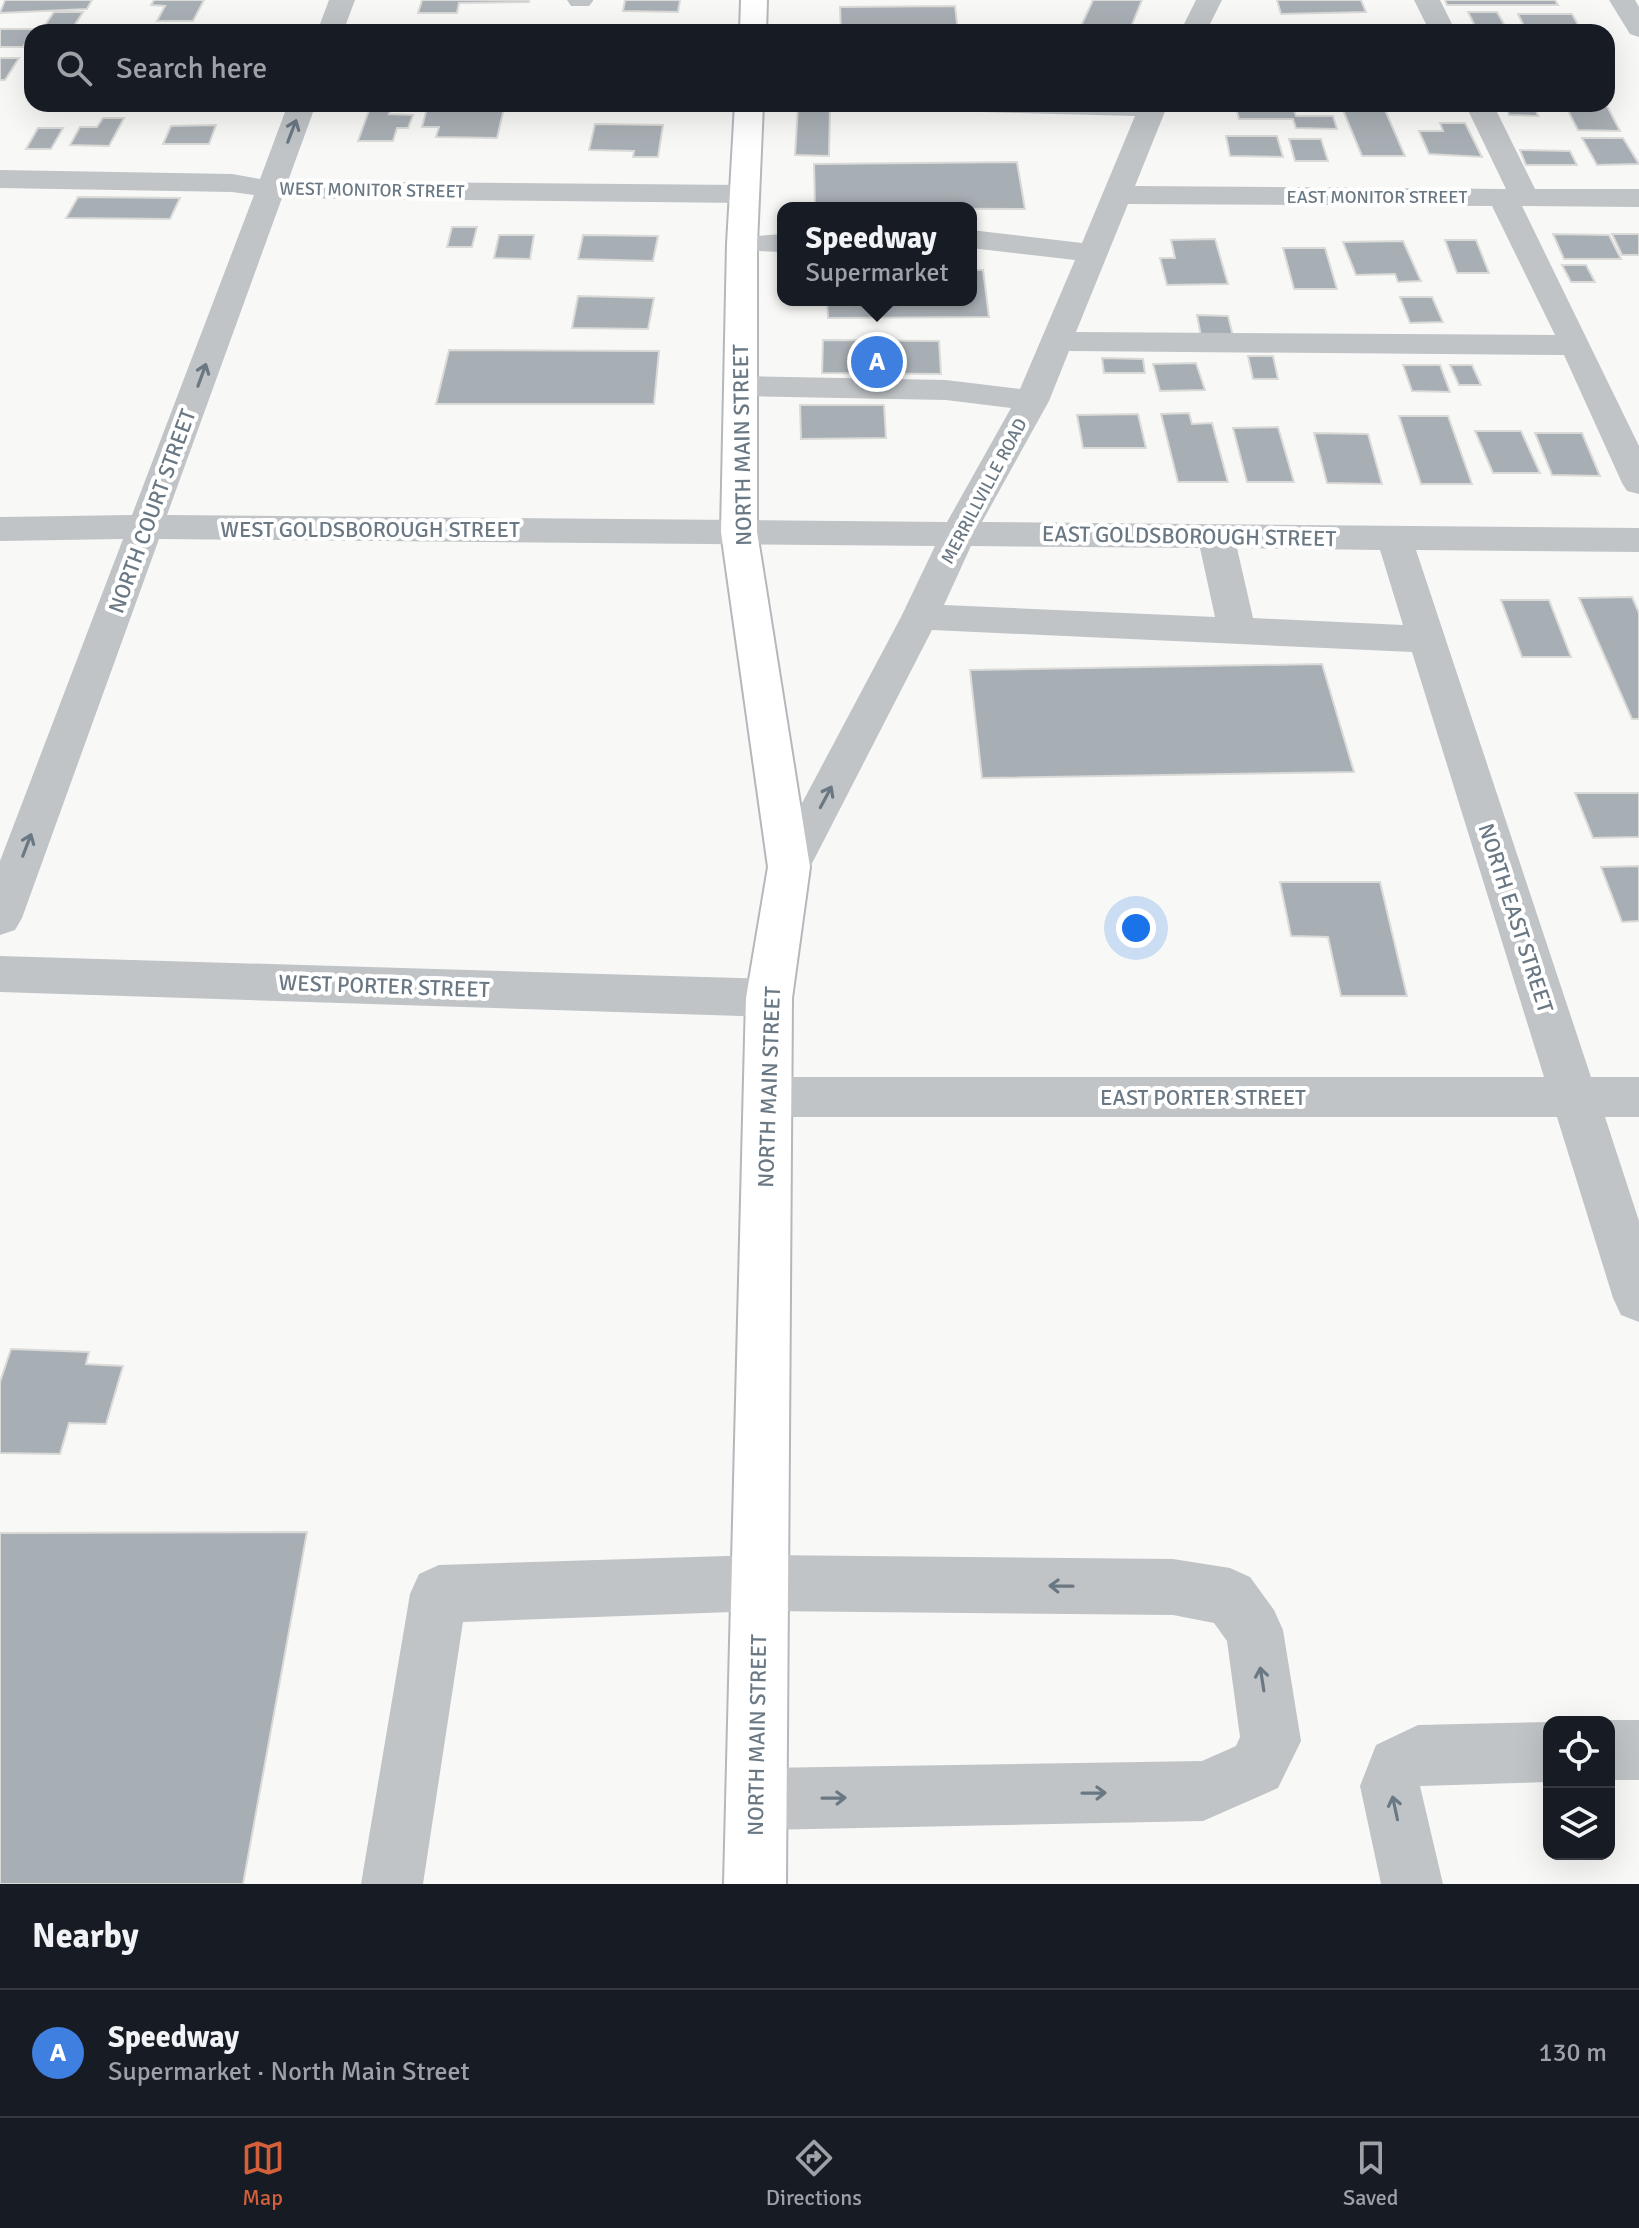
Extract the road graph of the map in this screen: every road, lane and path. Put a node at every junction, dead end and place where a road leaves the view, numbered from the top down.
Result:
1 (342, 0) edge
2 (754, 0) edge
3 (1209, 0) edge
4 (1427, 0) edge
5 (1622, 0) edge
6 (333, 24) edge
7 (753, 24) edge
8 (1197, 24) edge
9 (1439, 24) edge
10 (1639, 29) edge
11 (299, 112) edge
12 (749, 112) edge
13 (1150, 112) edge
14 (1482, 112) edge
15 (0, 179) edge
16 (269, 189) junction
17 (744, 194) junction
18 (1115, 195) junction
19 (1514, 198) junction
20 (1639, 198) edge
21 (977, 239) edge
22 (777, 243) edge
23 (742, 244) junction
24 (1092, 253) junction
25 (1056, 341) junction
26 (1576, 345) junction
27 (740, 386) junction
28 (1032, 401) junction
29 (1639, 483) edge
30 (146, 527) junction
31 (0, 529) edge
32 (739, 532) junction
33 (958, 534) junction
34 (1216, 537) junction
35 (1394, 538) junction
36 (1639, 540) edge
37 (920, 617) junction
38 (1237, 631) junction
39 (1427, 639) junction
40 (789, 867) junction
41 (0, 918) edge
42 (0, 974) edge
43 (769, 998) junction
44 (767, 1097) junction
45 (1574, 1097) junction
46 (1639, 1097) edge
47 (1639, 1298) edge
48 (759, 1583) junction
49 (1615, 1750) edge
50 (1639, 1750) edge
51 (1543, 1752) edge
52 (756, 1799) junction
53 (392, 1884) edge
54 (755, 1884) edge
55 (1412, 1884) edge

1 - 6 street
2 - 7 main road
3 - 8 street
4 - 9 street
5 - 10 street
16 -> 11 street, NORTH COURT STREET
12 - 17 main road, NORTH MAIN STREET
13 - 18 street, MERRILLVILLE ROAD
14 - 19 street
15 - 16 street, WEST MONITOR STREET
16 - 17 street, WEST MONITOR STREET
30 -> 16 street, NORTH COURT STREET
17 - 23 main road, NORTH MAIN STREET
18 - 19 street, EAST MONITOR STREET
18 - 24 street, MERRILLVILLE ROAD
19 - 20 street, EAST MONITOR STREET
19 - 26 street
21 - 24 street
22 - 23 street
23 - 27 main road, NORTH MAIN STREET
24 - 25 street, MERRILLVILLE ROAD
25 - 26 street
25 - 28 street, MERRILLVILLE ROAD
26 - 29 street
27 - 28 street
27 - 32 main road, NORTH MAIN STREET
28 - 33 street, MERRILLVILLE ROAD
30 - 31 street, WEST GOLDSBOROUGH STREET
30 - 32 street, WEST GOLDSBOROUGH STREET
41 -> 30 street, NORTH COURT STREET
32 - 33 street, EAST GOLDSBOROUGH STREET
32 - 40 main road, NORTH MAIN STREET
33 - 34 street, EAST GOLDSBOROUGH STREET
33 - 37 street, MERRILLVILLE ROAD
34 - 35 street, EAST GOLDSBOROUGH STREET
34 - 38 street
35 - 36 street, EAST GOLDSBOROUGH STREET
35 - 39 street, NORTH EAST STREET
37 - 38 street
40 -> 37 street, MERRILLVILLE ROAD
38 - 39 street
39 - 45 street, NORTH EAST STREET
40 - 43 main road, NORTH MAIN STREET
42 - 43 street, WEST PORTER STREET
43 - 44 main road, NORTH MAIN STREET
44 - 45 street, EAST PORTER STREET
44 - 48 main road, NORTH MAIN STREET
45 - 46 street, EAST PORTER STREET
45 - 47 street, NORTH EAST STREET
48 - 52 main road, NORTH MAIN STREET
52 -> 48 street
48 - 53 street
49 - 50 street
55 -> 51 street
52 - 54 main road, NORTH MAIN STREET

